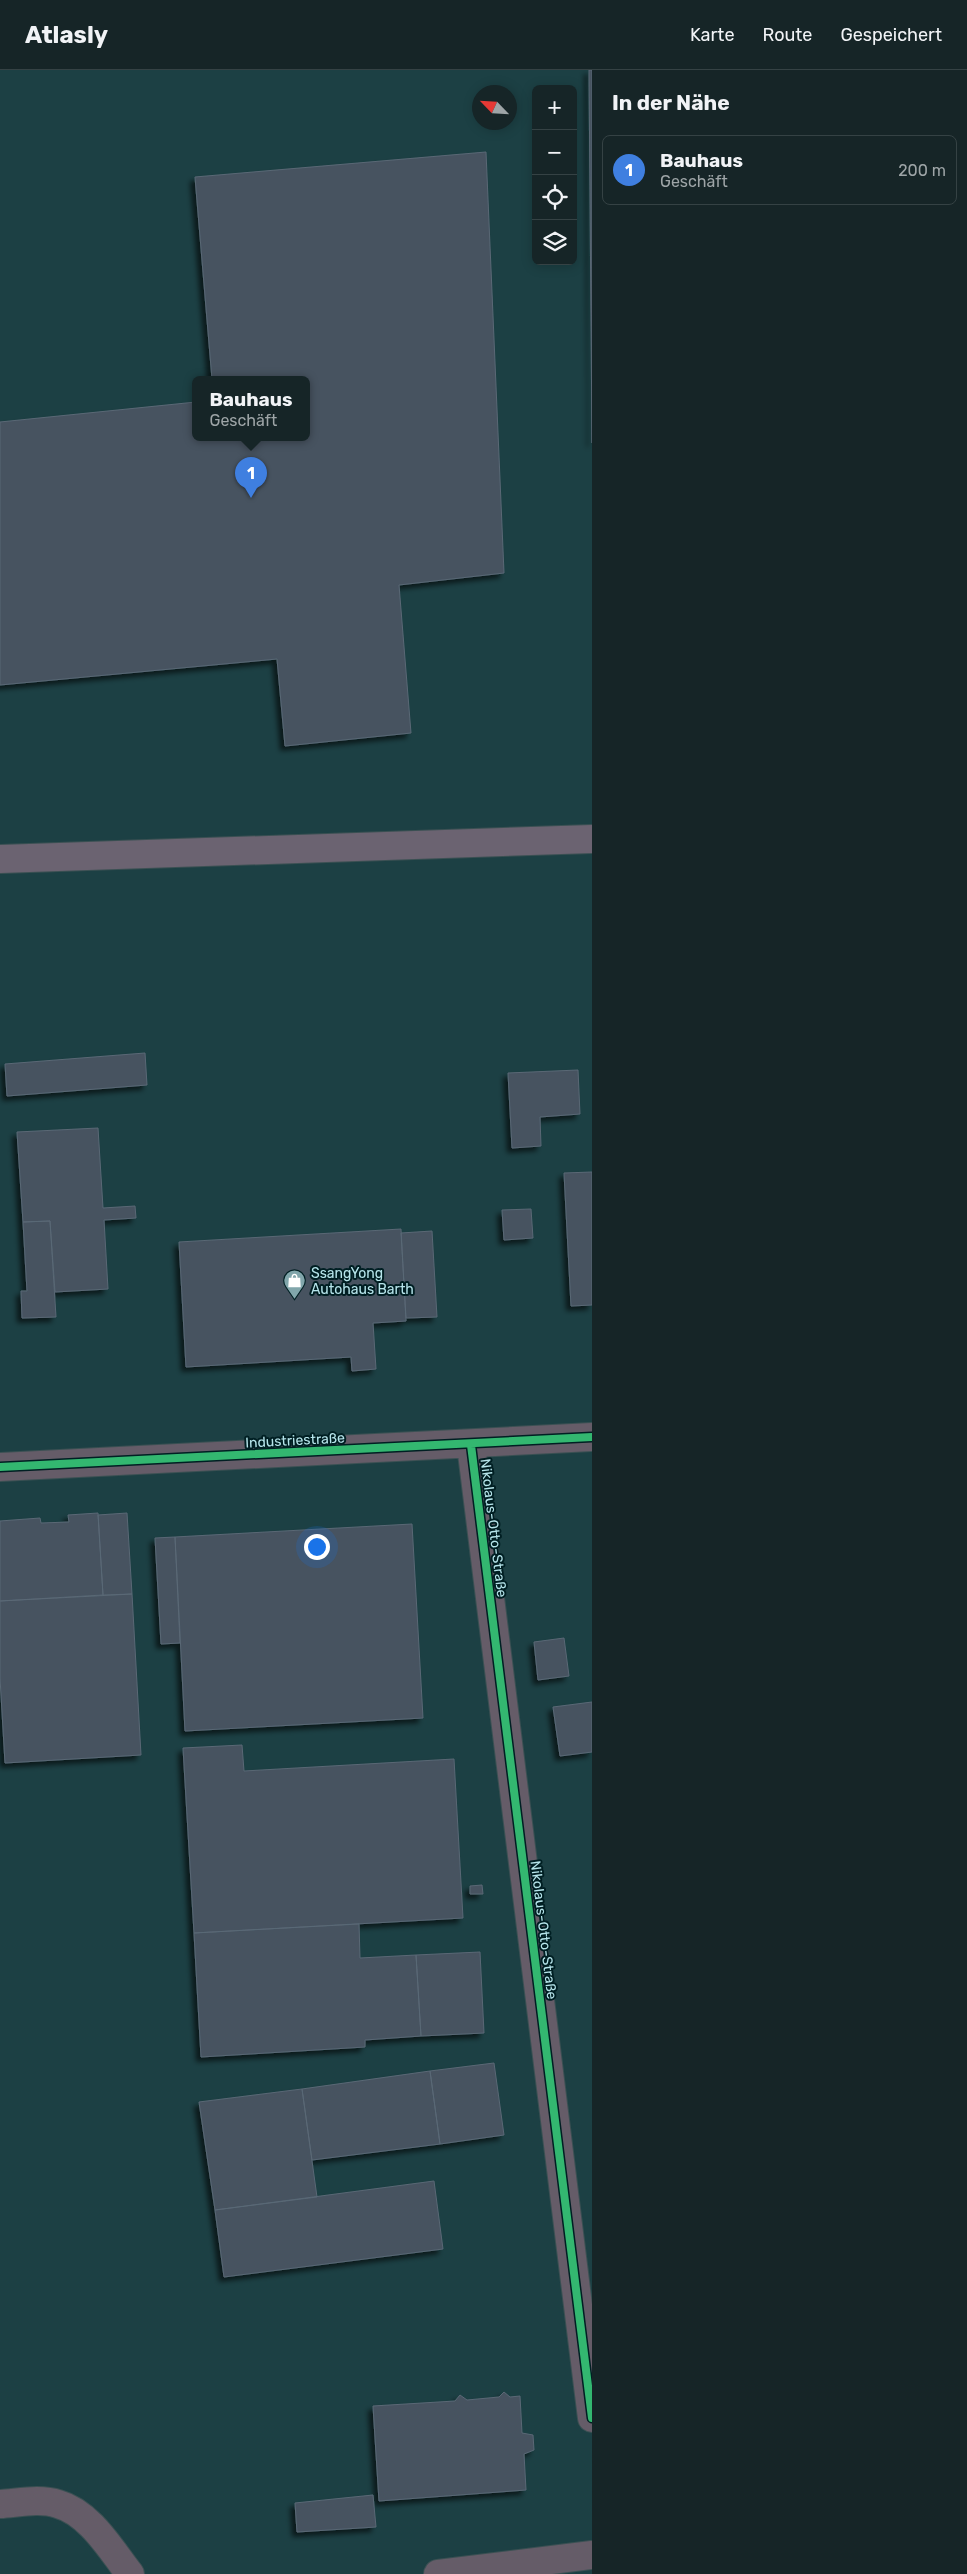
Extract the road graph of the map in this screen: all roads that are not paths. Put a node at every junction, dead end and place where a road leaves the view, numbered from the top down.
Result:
1 (592, 839) edge
2 (0, 859) edge
3 (592, 1437) edge
4 (470, 1444) junction
5 (0, 1467) edge
6 (592, 2418) edge
7 (0, 2504) edge
8 (592, 2555) edge
9 (130, 2574) edge
10 (438, 2574) edge

1 - 2 main road
3 - 4 street, Industriestraße
4 - 5 street, Industriestraße
4 - 6 street, Nikolaus-Otto-Straße
7 - 9 street
8 - 10 street

